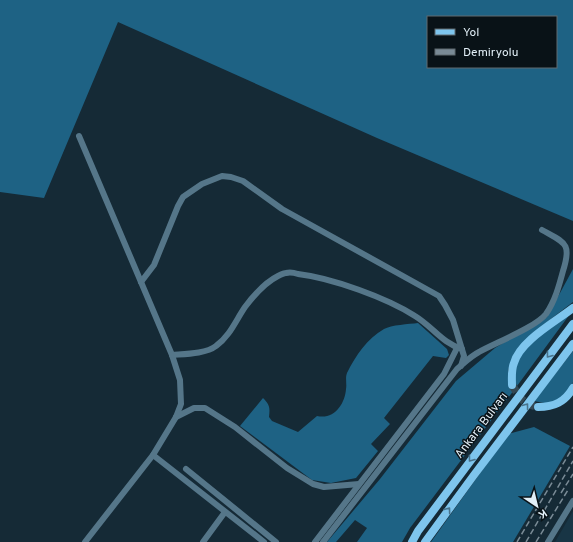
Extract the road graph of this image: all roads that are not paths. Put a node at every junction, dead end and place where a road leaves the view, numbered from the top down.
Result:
1 (79, 136) dead end
2 (542, 230) dead end
3 (141, 282) junction
4 (573, 308) edge
5 (573, 324) edge
6 (573, 344) edge
7 (459, 348) junction
8 (172, 355) junction
9 (461, 366) junction
10 (512, 385) tunnel mouth
11 (573, 388) edge
12 (538, 407) tunnel mouth
13 (176, 417) junction
14 (153, 455) junction
15 (186, 469) dead end
16 (359, 484) junction
17 (573, 501) edge
18 (225, 512) junction
19 (84, 542) edge
20 (202, 542) edge
21 (264, 542) edge
22 (276, 542) edge
23 (315, 542) edge
24 (324, 542) edge
25 (412, 542) edge
26 (425, 542) edge
27 (548, 542) edge

1 - 3 street
2 - 9 street
3 - 7 street
3 - 8 street
4 - 10 main road
5 -> 25 main road, Ankara Bulvarı
26 -> 6 main road, Ankara Bulvarı
7 - 8 street
7 - 9 street
7 - 16 street
8 - 13 street
9 - 24 street
11 - 12 main road
13 - 14 street
13 - 16 street
14 - 18 street
14 - 19 street
15 - 22 street
16 - 23 street
17 - 27 street
18 - 20 street
18 - 21 street

